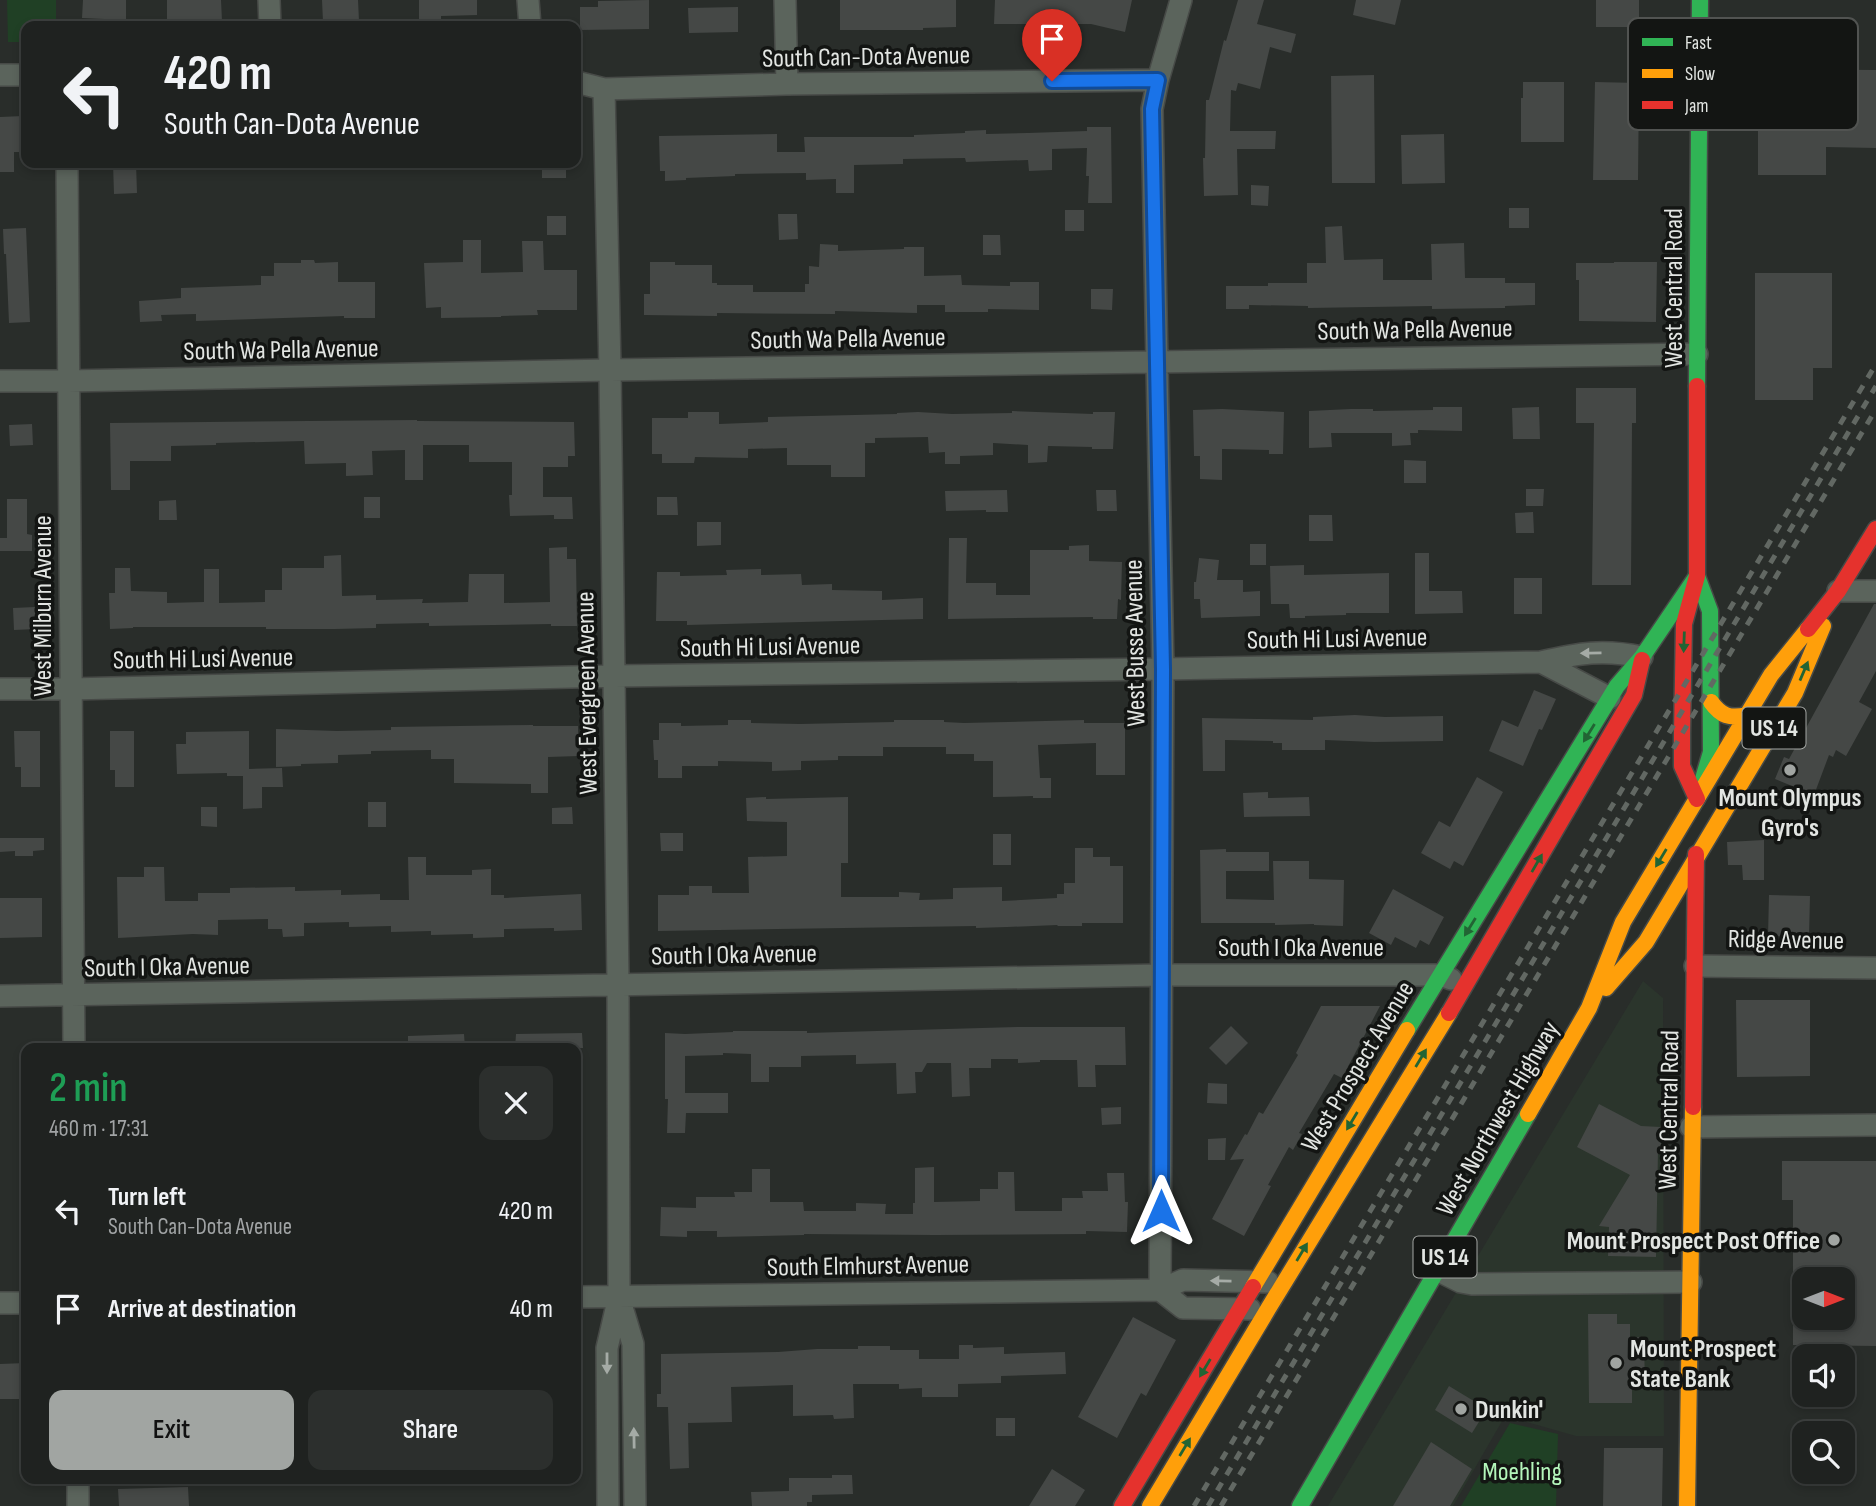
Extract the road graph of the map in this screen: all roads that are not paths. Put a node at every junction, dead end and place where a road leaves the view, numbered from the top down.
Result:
1 (269, 0) edge
2 (528, 0) edge
3 (785, 0) edge
4 (1181, 0) edge
5 (1700, 0) edge
6 (1700, 18) edge
7 (270, 21) edge
8 (530, 21) edge
9 (0, 75) edge
10 (21, 75) edge
11 (1158, 80) junction
12 (581, 83) edge
13 (788, 84) junction
14 (604, 89) junction
15 (1699, 130) edge
16 (67, 168) edge
17 (1697, 354) junction
18 (1156, 361) junction
19 (610, 370) junction
20 (0, 381) edge
21 (68, 381) junction
22 (1876, 529) edge
23 (1852, 570) junction
24 (1876, 570) edge
25 (1697, 576) junction
26 (1838, 591) junction
27 (1876, 592) edge
28 (1642, 657) junction
29 (1541, 662) junction
30 (1163, 669) junction
31 (614, 676) junction
32 (1653, 677) dead end
33 (0, 689) edge
34 (71, 689) junction
35 (1634, 694) junction
36 (1610, 698) junction
37 (1711, 702) junction
38 (1747, 715) junction
39 (1696, 799) junction
40 (1696, 857) junction
41 (1695, 966) junction
42 (1876, 968) edge
43 (1163, 975) junction
44 (1440, 975) junction
45 (618, 984) junction
46 (1467, 984) junction
47 (0, 996) edge
48 (73, 996) junction
49 (1589, 1008) junction
50 (74, 1043) edge
51 (1876, 1125) edge
52 (1691, 1128) junction
53 (1437, 1270) junction
54 (1256, 1282) junction
55 (1284, 1282) junction
56 (1690, 1282) junction
57 (1160, 1290) junction
58 (619, 1296) junction
59 (581, 1297) edge
60 (0, 1303) edge
61 (21, 1303) edge
62 (1240, 1309) junction
63 (1268, 1309) junction
64 (78, 1484) edge
65 (78, 1506) edge
66 (608, 1506) edge
67 (635, 1506) edge
68 (1122, 1506) edge
69 (1150, 1506) edge
70 (1300, 1506) edge
71 (1687, 1506) edge

1 - 7 street
2 - 8 street
3 - 13 street
4 - 11 street, West Busse Avenue
5 - 6 main road, West Central Road
9 - 10 street
11 - 13 street, South Can-Dota Avenue
11 - 18 street, West Busse Avenue
12 - 14 street, South Can-Dota Avenue
13 - 14 street, South Can-Dota Avenue
14 - 19 street, West Evergreen Avenue
15 - 17 main road, West Central Road
16 - 21 street, West Milburn Avenue
17 - 18 street, South Wa Pella Avenue
17 - 25 main road, West Central Road
18 - 19 street, South Wa Pella Avenue
18 - 30 street, West Busse Avenue
19 - 21 street, South Wa Pella Avenue
19 - 31 street, West Evergreen Avenue
20 - 21 street, South Wa Pella Avenue
21 - 34 street, West Milburn Avenue
22 - 23 main road, West Northwest Highway / US 14
23 - 24 street
23 - 26 main road, West Northwest Highway / US 14
25 - 28 main road, West Prospect Avenue
25 - 37 main road, West Central Road
25 -> 39 main road, West Central Road
26 - 27 street
26 - 38 main road, West Northwest Highway / US 14
40 -> 26 main road, West Northwest Highway / US 14
28 -> 29 street, South Hi Lusi Avenue
28 - 35 main road, West Prospect Avenue
28 - 36 main road, West Prospect Avenue
29 - 30 street, South Hi Lusi Avenue
29 - 36 street, South Hi Lusi Avenue
30 - 31 street, South Hi Lusi Avenue
30 - 43 street, West Busse Avenue
31 - 34 street, South Hi Lusi Avenue
31 - 45 street, West Evergreen Avenue
32 - 35 main road
33 - 34 street, South Hi Lusi Avenue
34 - 48 street, West Milburn Avenue
46 -> 35 main road, West Prospect Avenue
36 -> 44 main road, West Prospect Avenue
37 - 38 main road
37 - 39 main road, West Central Road
38 - 39 main road, West Northwest Highway / US 14
39 - 40 main road, West Central Road
39 -> 49 main road, West Northwest Highway / US 14
40 - 41 main road, West Central Road
40 - 49 main road, West Northwest Highway / US 14
41 - 42 street, Ridge Avenue
41 - 52 main road, West Central Road
43 - 44 street, South I Oka Avenue
43 - 45 street, South I Oka Avenue
43 - 57 street, West Busse Avenue
44 - 46 street, South I Oka Avenue
44 -> 54 main road, West Prospect Avenue
45 - 48 street, South I Oka Avenue
45 - 58 street, West Evergreen Avenue
55 -> 46 main road, West Prospect Avenue
47 - 48 street, South I Oka Avenue
48 - 50 street, West Milburn Avenue
49 - 53 main road, West Northwest Highway / US 14
51 - 52 street
52 - 56 main road, West Central Road
53 - 56 street
53 - 70 main road, West Northwest Highway / US 14
54 - 55 street, South Elmhurst Avenue
54 -> 57 street, South Elmhurst Avenue
54 - 62 main road, West Prospect Avenue
55 - 63 main road, West Prospect Avenue
56 - 71 main road, West Central Road
57 - 58 street, South Elmhurst Avenue
57 - 62 street
58 - 59 street, South Elmhurst Avenue
58 -> 66 street, West Evergreen Avenue
67 -> 58 street, West Evergreen Avenue
60 - 61 street
62 - 63 street
62 -> 68 main road, West Prospect Avenue
69 -> 63 main road, West Prospect Avenue
64 - 65 street

